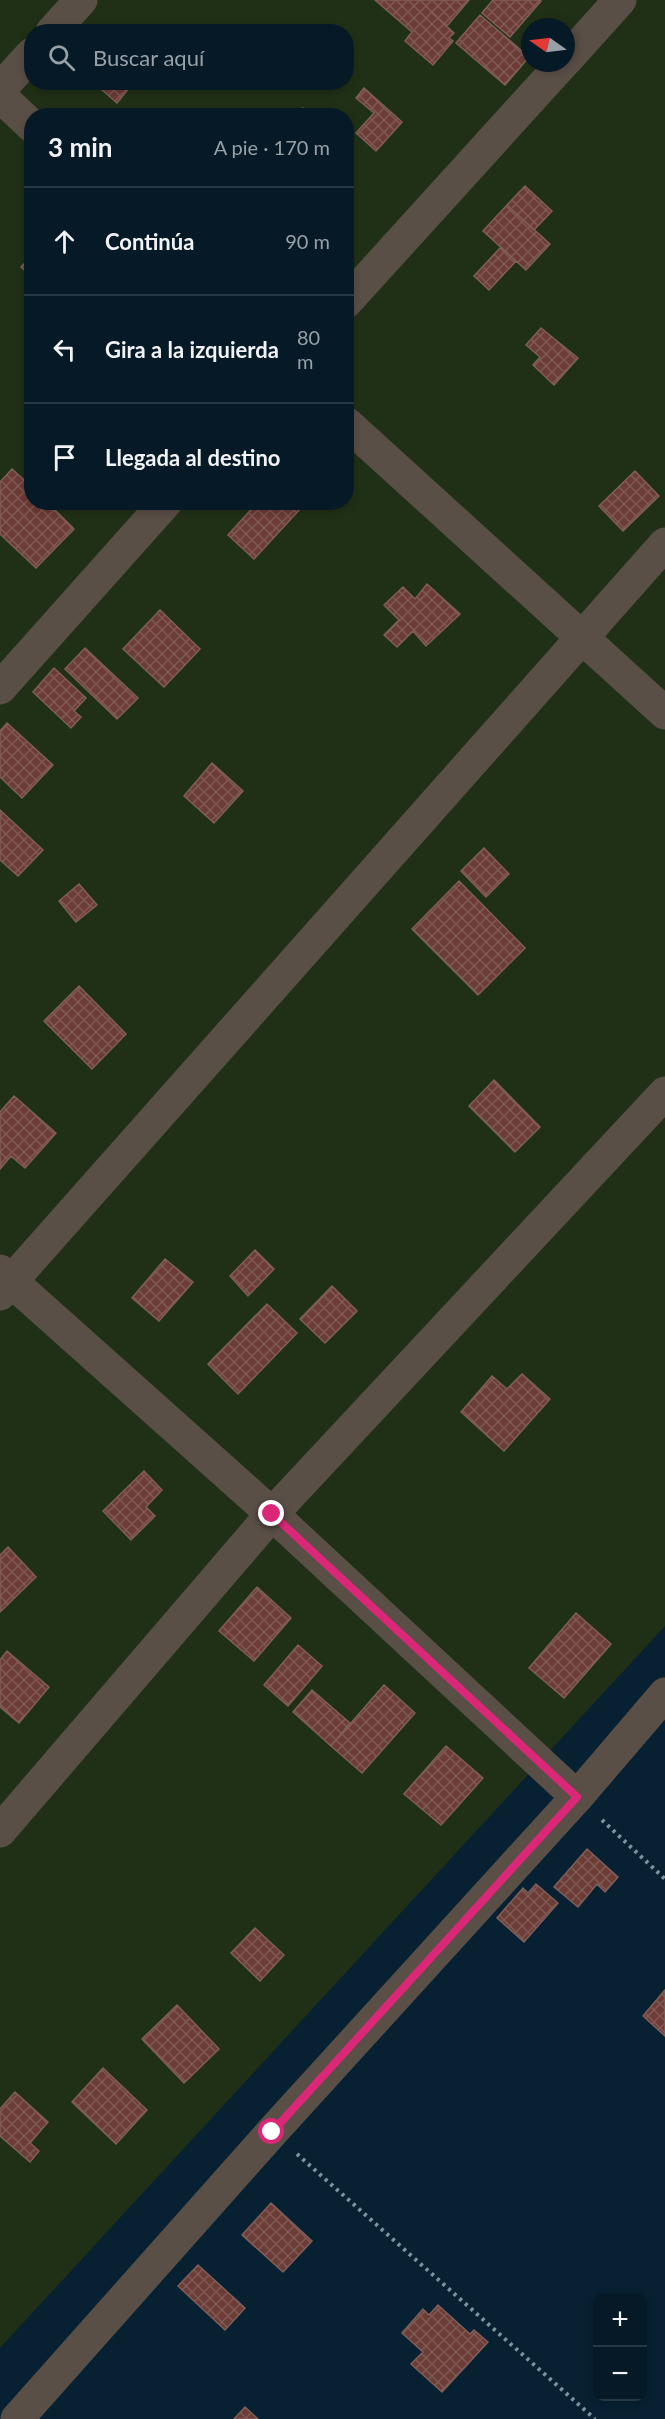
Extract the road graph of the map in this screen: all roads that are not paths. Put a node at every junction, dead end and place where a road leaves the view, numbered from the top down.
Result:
1 (81, 0) edge
2 (620, 0) edge
3 (59, 24) edge
4 (575, 49) edge
5 (24, 63) edge
6 (554, 72) edge
7 (0, 89) edge
8 (0, 96) edge
9 (24, 118) edge
10 (354, 293) edge
11 (354, 430) edge
12 (159, 510) edge
13 (665, 544) edge
14 (582, 639) junction
15 (0, 688) edge
16 (665, 713) edge
17 (665, 1093) edge
18 (4, 1282) edge
19 (272, 1514) junction
20 (665, 1694) edge
21 (577, 1797) junction
22 (0, 1831) edge
23 (17, 2419) edge

1 - 3 street
2 - 4 street
5 - 7 street
6 - 10 street
8 - 9 street
11 - 14 street
12 - 15 street
13 - 14 street
14 - 16 street
14 - 18 street
17 - 19 street
18 - 19 street
19 - 21 street
19 - 22 street
20 - 21 street
21 - 23 street

